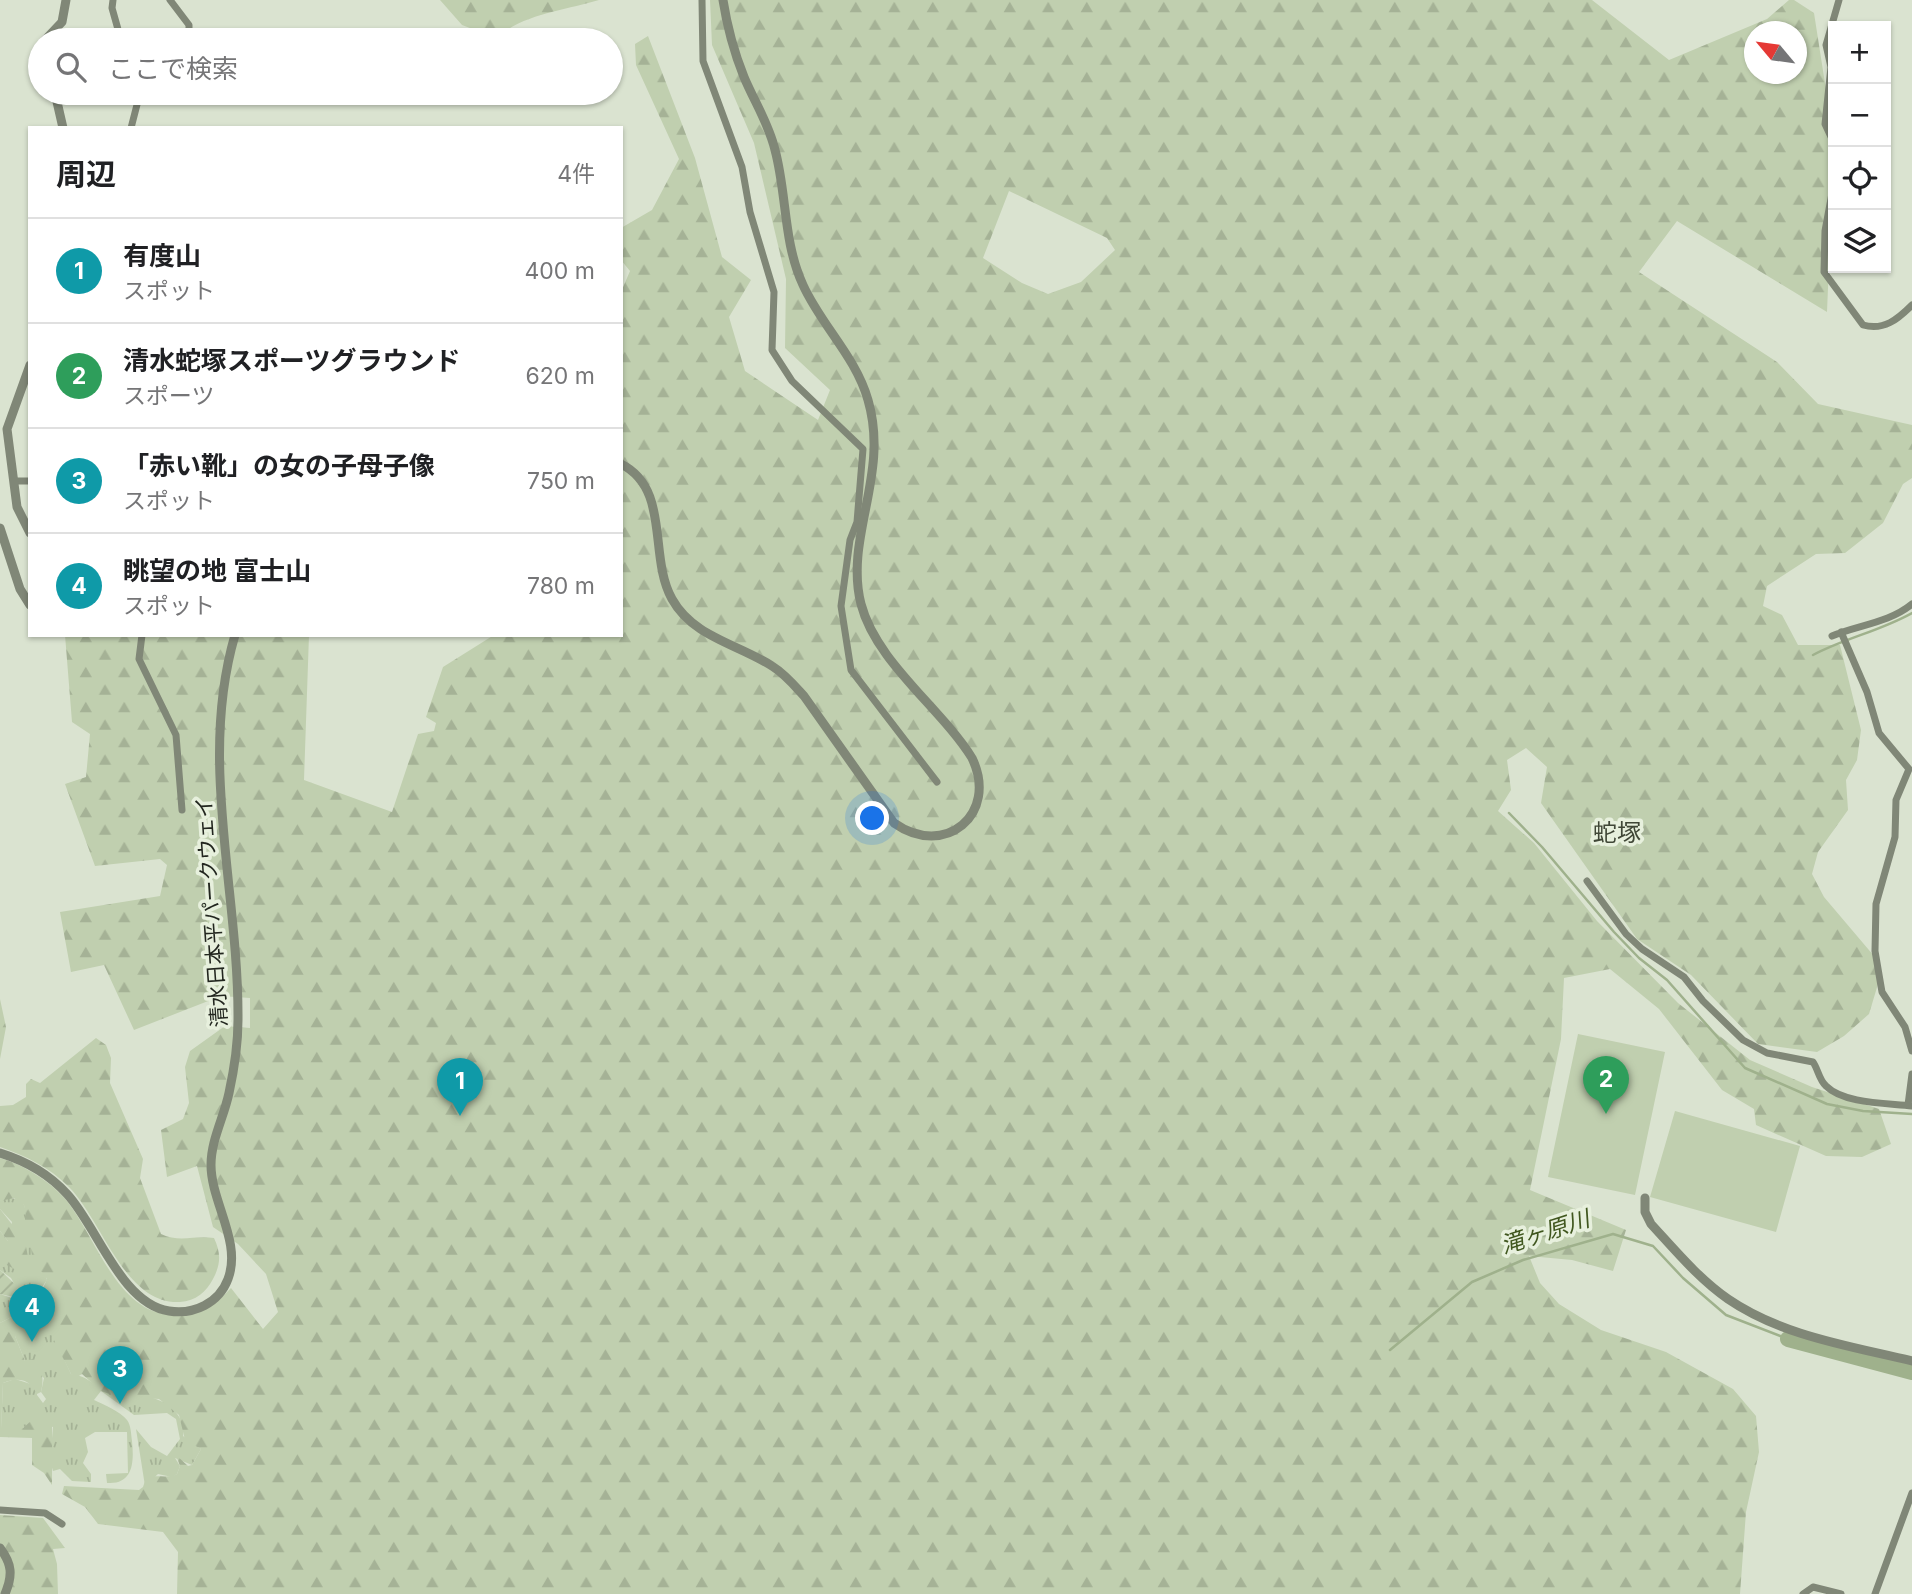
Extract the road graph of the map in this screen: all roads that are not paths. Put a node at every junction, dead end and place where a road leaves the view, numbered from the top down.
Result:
1 (66, 0) edge
2 (113, 0) edge
3 (170, 0) edge
4 (702, 0) edge
5 (723, 0) edge
6 (1839, 0) edge
7 (56, 28) edge
8 (118, 28) edge
9 (189, 28) edge
10 (1829, 84) edge
11 (1828, 96) edge
12 (58, 105) edge
13 (137, 105) edge
14 (63, 126) edge
15 (132, 126) edge
16 (1828, 130) edge
17 (1829, 210) edge
18 (1912, 305) edge
19 (28, 370) edge
20 (623, 465) edge
21 (15, 481) junction
22 (28, 481) edge
23 (0, 528) edge
24 (28, 530) edge
25 (28, 602) edge
26 (1912, 604) edge
27 (1841, 632) junction
28 (1832, 636) dead end
29 (142, 637) edge
30 (235, 637) edge
31 (1911, 769) edge
32 (937, 782) dead end
33 (182, 810) dead end
34 (1587, 881) dead end
35 (1912, 1051) edge
36 (1912, 1073) edge
37 (1910, 1105) edge
38 (0, 1153) edge
39 (1645, 1198) dead end
40 (1912, 1361) edge
41 (1912, 1493) edge
42 (0, 1510) edge
43 (62, 1524) dead end
44 (0, 1548) edge
45 (5, 1594) edge
46 (1803, 1594) edge
47 (1841, 1594) edge
48 (1875, 1594) edge

1 - 7 street
2 - 8 street
3 - 9 street
4 - 32 street
5 - 20 street
6 - 10 street
11 - 16 street
12 - 14 street
13 - 15 street
17 - 18 street
19 - 21 street
21 - 22 street
21 - 24 street
23 - 25 street
26 - 27 street
27 - 28 street
27 - 31 street
29 - 33 street
30 - 38 street, 清水日本平パークウェイ
31 - 35 street
34 - 37 street
36 - 37 street
39 - 40 street
41 - 48 street
42 - 43 street
44 - 45 street
46 - 47 street

